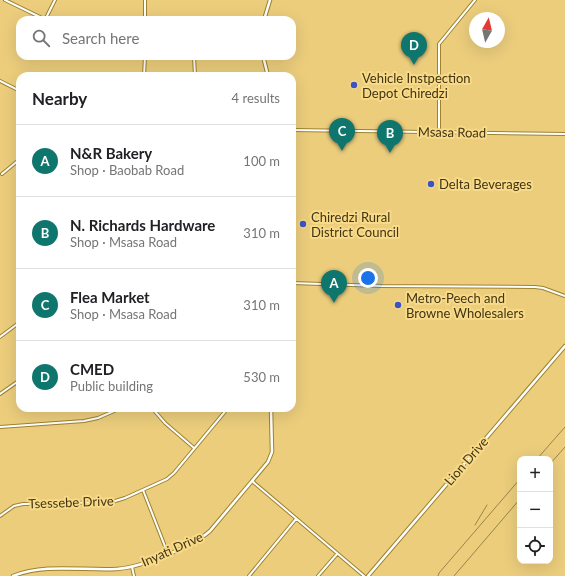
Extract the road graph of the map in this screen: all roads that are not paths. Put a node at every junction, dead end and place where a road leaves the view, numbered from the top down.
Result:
1 (5, 0) edge
2 (55, 0) edge
3 (145, 0) edge
4 (270, 0) edge
5 (475, 0) edge
6 (38, 16) edge
7 (48, 16) edge
8 (145, 16) edge
9 (265, 16) edge
10 (145, 60) edge
11 (194, 60) edge
12 (264, 60) edge
13 (144, 72) edge
14 (194, 72) edge
15 (267, 72) edge
16 (0, 81) edge
17 (16, 89) edge
18 (296, 130) edge
19 (439, 132) junction
20 (565, 134) edge
21 (16, 162) edge
22 (2, 174) dead end
23 (296, 284) edge
24 (565, 296) edge
25 (16, 325) edge
26 (0, 337) edge
27 (565, 346) edge
28 (16, 383) edge
29 (0, 394) edge
30 (112, 412) edge
31 (155, 412) edge
32 (225, 412) edge
33 (271, 412) edge
34 (0, 428) edge
35 (195, 449) junction
36 (252, 481) junction
37 (143, 490) junction
38 (0, 516) edge
39 (296, 519) junction
40 (168, 554) junction
41 (337, 554) junction
42 (132, 567) junction
43 (13, 576) edge
44 (134, 576) edge
45 (249, 576) edge
46 (318, 576) edge
47 (364, 576) edge
48 (368, 576) edge

1 - 6 street
2 - 7 street
3 - 8 street
4 - 9 street
5 - 19 street
10 - 13 street
11 - 14 street
12 - 15 street
16 - 17 street
18 - 19 street, Msasa Road
19 - 20 street, Msasa Road
21 - 22 street
23 - 24 street
25 - 26 street
27 - 48 street, Lion Drive
28 - 29 street
30 - 34 street
31 - 35 street
32 - 35 street, Tsessebe Drive
33 - 36 street, Inyati Drive
35 - 37 street, Tsessebe Drive
36 - 39 street
36 - 40 street, Inyati Drive
37 - 38 street, Tsessebe Drive
37 - 40 street
39 - 41 street
39 - 45 street
40 - 42 street, Inyati Drive
41 - 46 street
41 - 47 street
42 - 43 street, Inyati Drive
42 - 44 street

